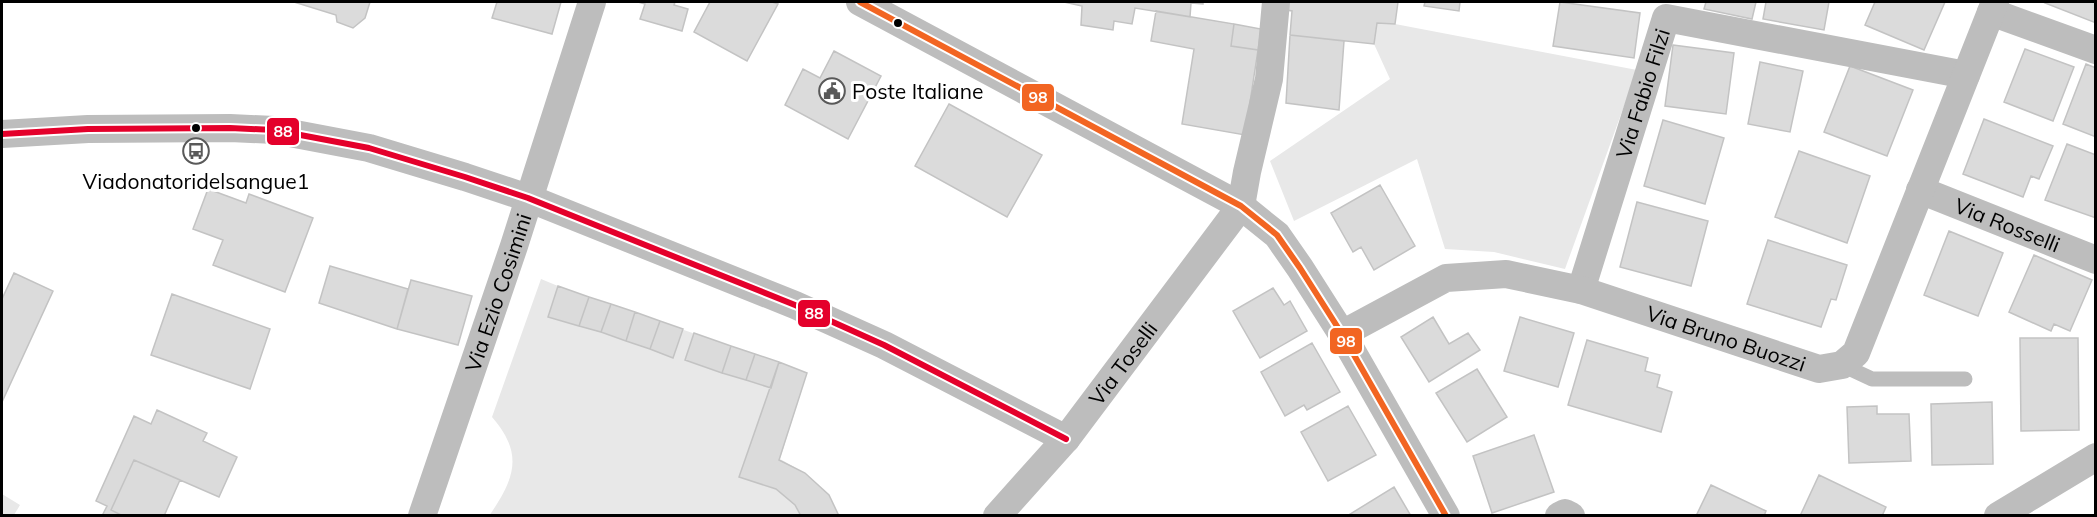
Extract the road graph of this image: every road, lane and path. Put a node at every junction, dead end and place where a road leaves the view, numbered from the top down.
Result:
1 (592, 2) edge
2 (860, 2) edge
3 (1993, 7) edge
4 (1671, 10) edge
5 (1275, 14) edge
6 (2096, 50) edge
7 (1966, 75) junction
8 (2, 134) edge
9 (1920, 190) junction
10 (528, 198) junction
11 (1241, 206) junction
12 (2096, 260) edge
13 (1581, 290) junction
14 (1342, 334) junction
15 (1842, 365) junction
16 (1965, 380) dead end
17 (1066, 439) junction
18 (2096, 457) edge
19 (422, 516) edge
20 (997, 516) edge
21 (1446, 516) edge
22 (1559, 516) edge
23 (1571, 516) edge
24 (1998, 516) edge

1 - 10 street, Via Ezio Cosimini
2 - 11 street
3 - 6 street
3 - 7 street
4 - 7 street, Via Fabio Filzi
4 - 13 street, Via Fabio Filzi
5 - 11 street
7 - 9 street
8 - 10 street
9 - 12 street, Via Rosselli
9 - 15 street
10 - 17 street
10 - 19 street, Via Ezio Cosimini
11 - 14 street
11 - 17 street, Via Toselli
13 - 14 street, Via Bruno Buozzi
13 - 15 street, Via Bruno Buozzi
14 - 21 street
15 - 16 lane
17 - 20 street, Via Toselli
18 - 24 street
22 - 23 street

